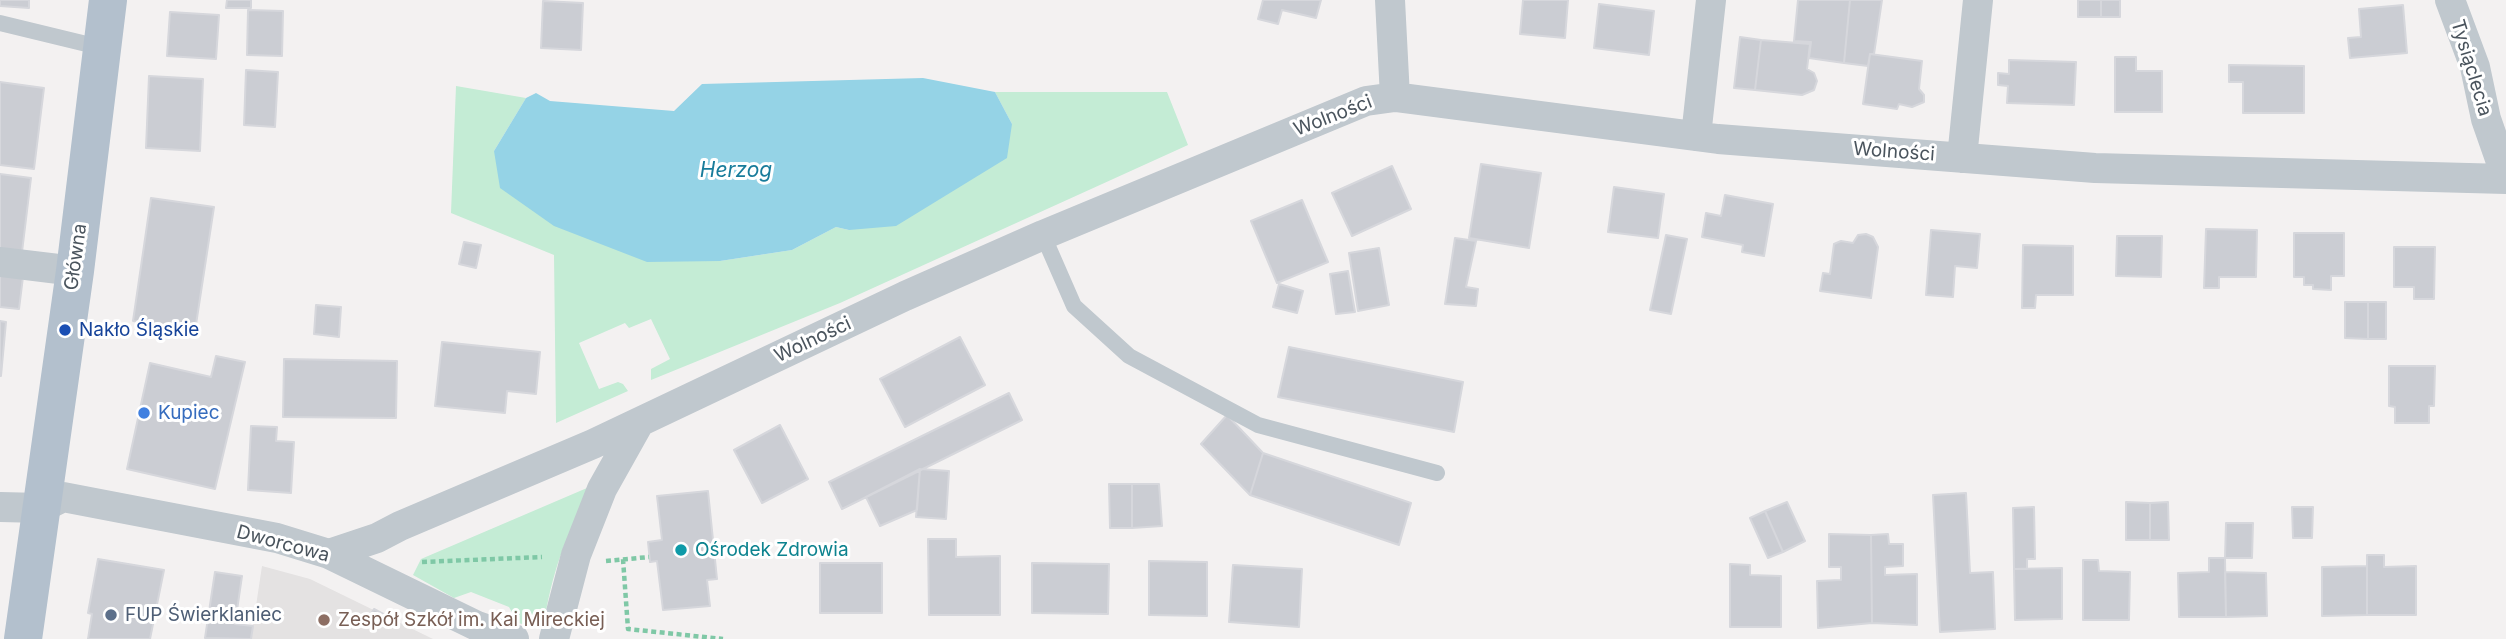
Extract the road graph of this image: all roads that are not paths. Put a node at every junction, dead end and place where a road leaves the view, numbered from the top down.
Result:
1 (108, 0) edge
2 (1390, 0) edge
3 (1711, 0) edge
4 (1978, 0) edge
5 (2450, 0) edge
6 (0, 23) edge
7 (103, 48) junction
8 (1395, 97) junction
9 (1696, 135) junction
10 (1962, 158) junction
11 (2506, 178) edge
12 (1043, 235) junction
13 (0, 262) edge
14 (75, 271) junction
15 (639, 423) junction
16 (1437, 473) dead end
17 (0, 507) edge
18 (41, 508) junction
19 (329, 554) junction
20 (23, 639) edge
21 (514, 639) edge
22 (554, 639) edge

1 - 7 main road, Główna
2 - 8 street
3 - 9 street
4 - 10 street
5 - 11 street, Tysiąclecia
6 - 7 lane
7 - 14 main road, Główna
8 - 9 street, Wolności
8 - 12 street, Wolności
9 - 10 street, Wolności
10 - 11 street, Wolności
12 - 15 street, Wolności
12 - 16 lane
13 - 14 street
14 - 18 main road, Główna
15 - 19 street, Wolności
15 - 22 street
17 - 18 street, Dworcowa
18 - 19 street, Dworcowa
18 - 20 main road, Główna
19 - 21 street, Dworcowa

